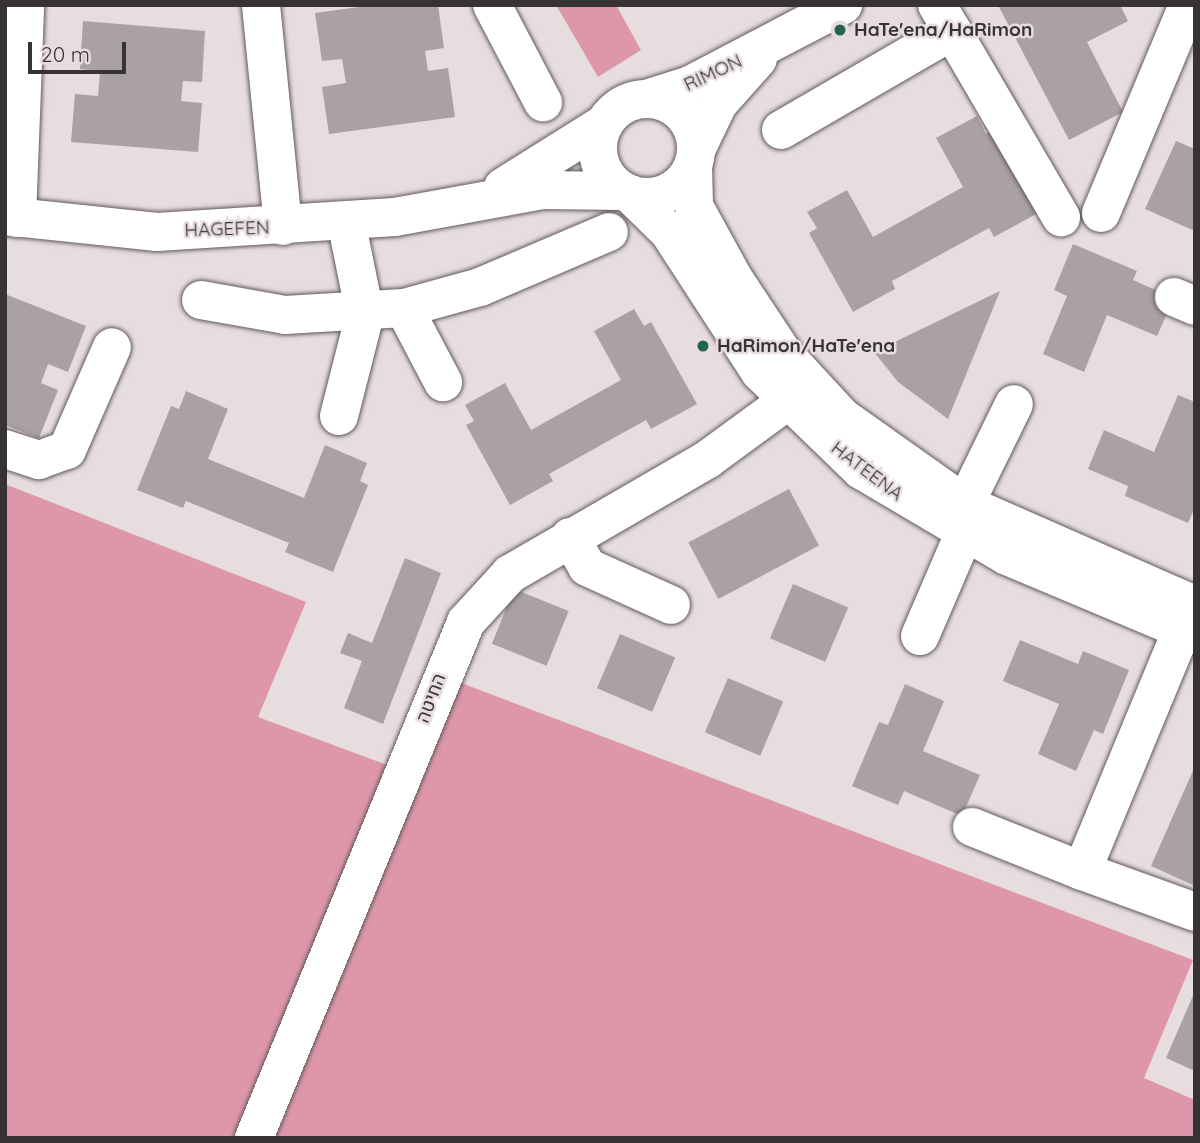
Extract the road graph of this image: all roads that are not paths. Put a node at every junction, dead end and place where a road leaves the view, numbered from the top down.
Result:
1 (25, 5) edge
2 (261, 5) edge
3 (492, 5) edge
4 (843, 5) edge
5 (1188, 5) edge
6 (945, 18) edge
7 (775, 43) junction
8 (649, 98) junction
9 (543, 102) dead end
10 (604, 124) junction
11 (781, 130) dead end
12 (695, 157) junction
13 (627, 192) junction
14 (449, 208) junction
15 (1101, 213) dead end
16 (11, 217) edge
17 (1061, 218) dead end
18 (346, 221) junction
19 (283, 226) junction
20 (609, 232) dead end
21 (201, 300) dead end
22 (404, 308) junction
23 (365, 314) junction
24 (112, 347) dead end
25 (443, 382) dead end
26 (786, 402) junction
27 (1014, 404) dead end
28 (339, 416) dead end
29 (5, 449) edge
30 (965, 519) junction
31 (570, 537) junction
32 (671, 605) dead end
33 (1191, 613) edge
34 (920, 636) dead end
35 (972, 827) dead end
36 (1083, 871) junction
37 (1195, 912) edge
38 (254, 1138) edge

1 - 16 street
2 - 19 street
3 - 9 street
4 - 7 street, RIMON
5 - 15 street
6 - 11 street
6 - 17 street
7 - 8 street, RIMON
7 - 12 street, RIMON
8 - 10 street
8 - 12 street
10 - 13 street
10 - 14 street, HAGEFEN
12 - 13 street
12 - 30 street, HATEENA
13 - 14 street, HAGEFEN
13 - 26 street, HATEENA
14 - 18 street, HAGEFEN
16 - 19 street, HAGEFEN
18 - 19 street, HAGEFEN
18 - 23 street
20 - 22 street
21 - 23 street
22 - 23 street
22 - 25 street
23 - 28 street
24 - 29 street
26 - 30 street, HATEENA
26 - 31 street, החיטה
27 - 30 street
30 - 33 street, HATEENA
30 - 34 street
31 - 32 street
31 - 38 street, החיטה
33 - 36 street
35 - 36 street
36 - 37 street

